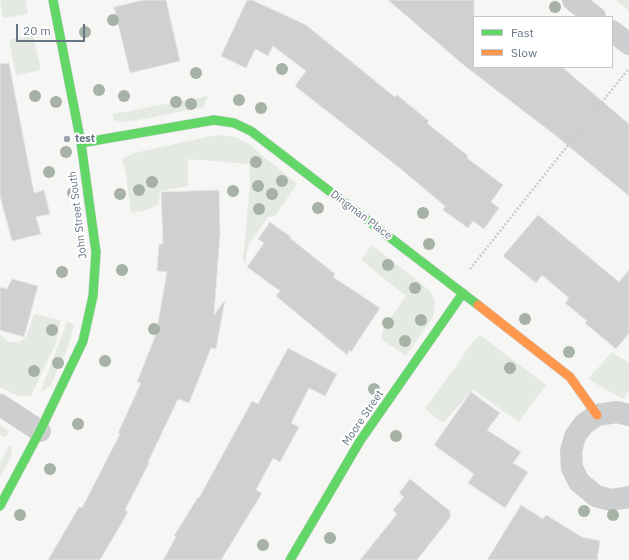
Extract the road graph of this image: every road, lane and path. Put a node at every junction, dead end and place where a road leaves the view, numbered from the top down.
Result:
1 (53, 0) edge
2 (573, 0) edge
3 (594, 16) edge
4 (613, 32) edge
5 (629, 44) edge
6 (629, 68) edge
7 (81, 143) junction
8 (460, 290) junction
9 (0, 406) edge
10 (597, 415) junction
11 (629, 415) edge
12 (40, 431) junction
13 (629, 498) edge
14 (0, 506) edge
15 (290, 560) edge

1 - 7 street, John Street South
2 - 3 street
4 - 5 street
6 - 8 path
7 - 8 street, Dingman Place
7 - 12 street, John Street South
8 - 10 street, Dingman Place
8 - 15 street, Moore Street
9 - 12 street
10 - 11 street
10 - 13 street
12 - 14 street, John Street South

